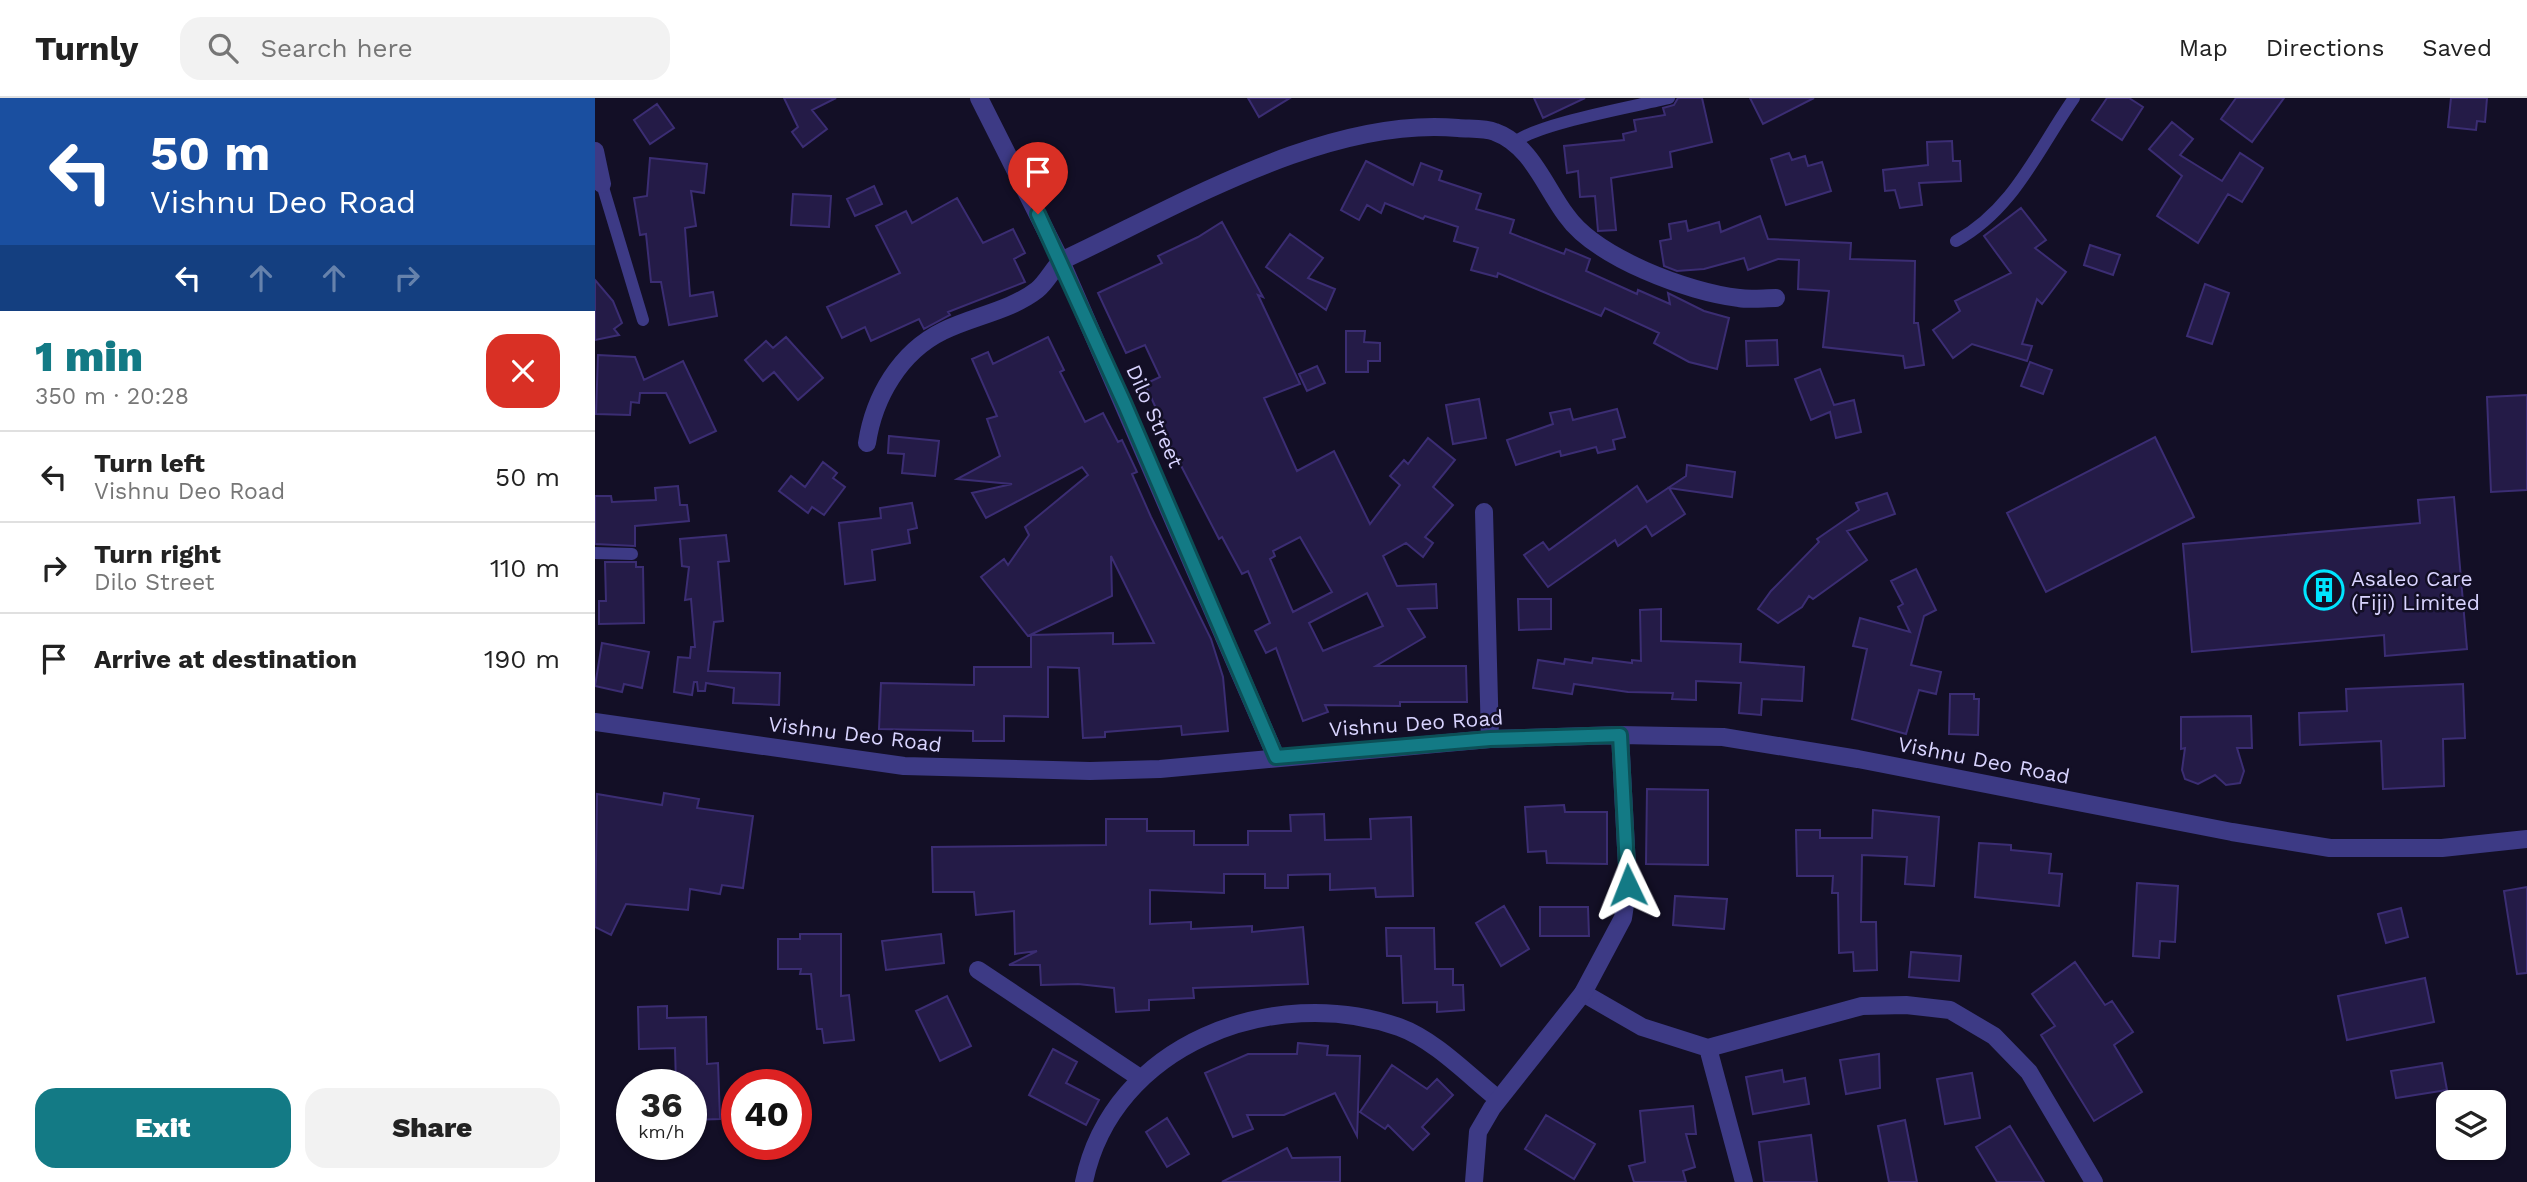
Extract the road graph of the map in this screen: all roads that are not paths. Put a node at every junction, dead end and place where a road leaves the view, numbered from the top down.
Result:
1 (979, 98) edge
2 (1669, 98) edge
3 (2074, 98) edge
4 (1514, 143) junction
5 (595, 150) edge
6 (602, 184) joint
7 (1956, 241) dead end
8 (1061, 261) junction
9 (1776, 298) dead end
10 (643, 320) dead end
11 (867, 443) dead end
12 (1484, 512) dead end
13 (595, 553) edge
14 (632, 554) dead end
15 (595, 722) edge
16 (1620, 735) junction
17 (1490, 739) junction
18 (1276, 757) junction
19 (2527, 839) edge
20 (978, 970) dead end
21 (1583, 993) junction
22 (1708, 1048) junction
23 (1140, 1078) junction
24 (1498, 1099) junction
25 (1084, 1182) edge
26 (1474, 1182) edge
27 (1744, 1182) edge
28 (2094, 1182) edge

1 - 8 street, Dilo Street
2 - 4 lane
3 - 7 lane
4 - 8 street
4 - 9 street
5 - 6 street
6 - 10 lane
8 - 11 street
8 - 18 street, Dilo Street
12 - 17 street
13 - 14 lane
15 - 18 street, Vishnu Deo Road
16 - 17 street, Vishnu Deo Road
16 - 19 street, Vishnu Deo Road
16 - 21 street
17 - 18 street, Vishnu Deo Road
20 - 23 street
21 - 22 street
21 - 24 street
22 - 27 street
22 - 28 street
23 - 24 street
23 - 25 street
24 - 26 street

